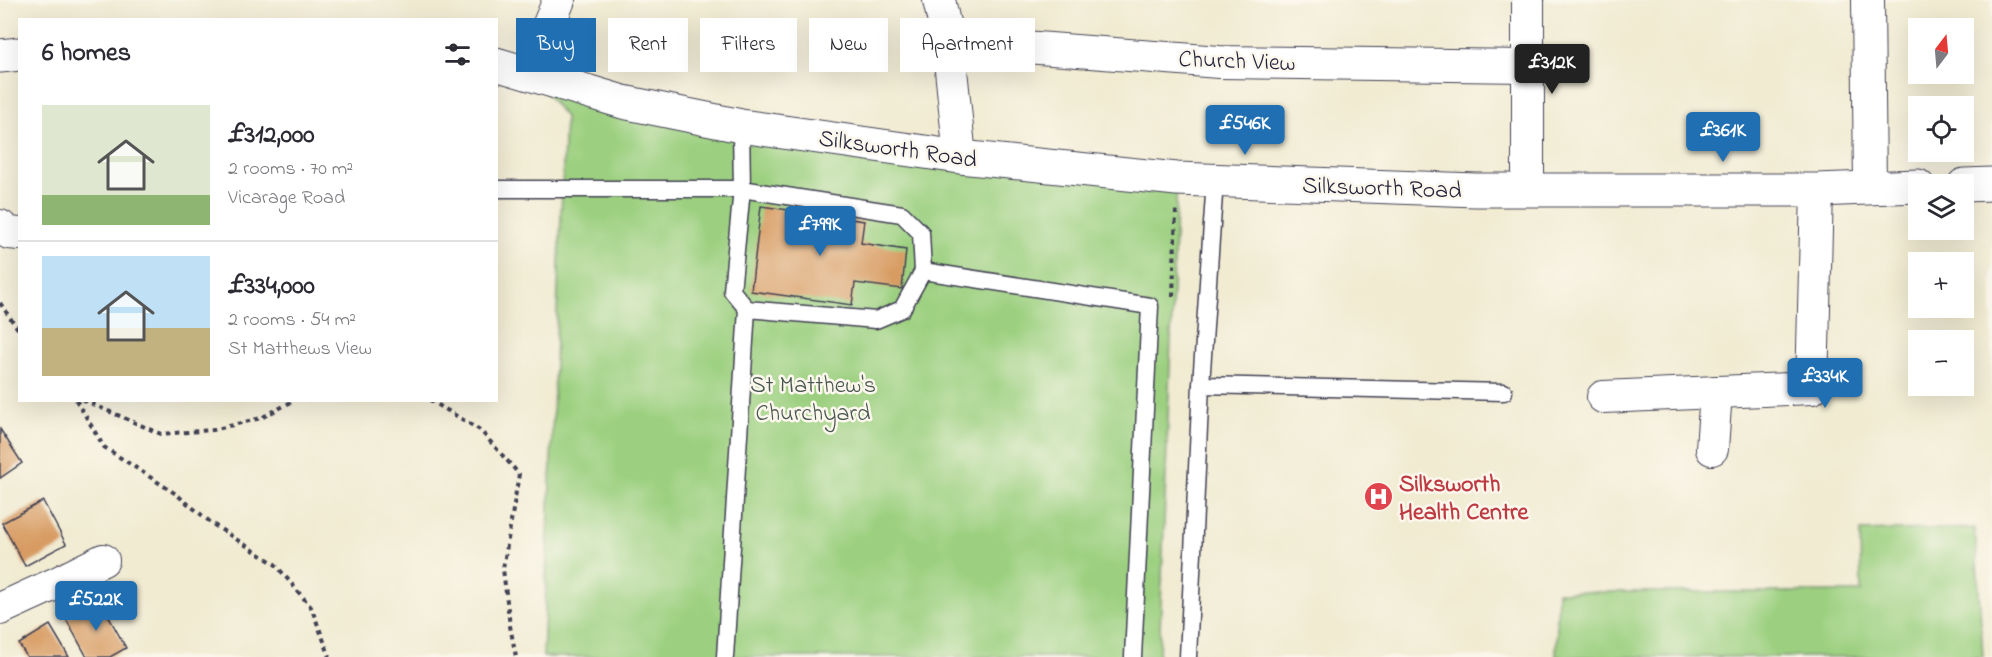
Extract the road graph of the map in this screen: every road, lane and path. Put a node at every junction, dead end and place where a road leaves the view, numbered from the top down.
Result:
1 (559, 0) edge
2 (939, 0) edge
3 (1528, 0) edge
4 (1868, 0) edge
5 (552, 18) edge
6 (943, 18) edge
7 (1035, 48) edge
8 (18, 54) edge
9 (0, 56) edge
10 (498, 64) edge
11 (1527, 66) junction
12 (516, 69) edge
13 (529, 72) edge
14 (951, 72) edge
15 (741, 126) junction
16 (960, 157) junction
17 (1215, 180) junction
18 (1992, 184) edge
19 (1974, 185) edge
20 (1908, 186) edge
21 (1870, 187) junction
22 (498, 189) edge
23 (742, 189) junction
24 (1528, 190) junction
25 (1817, 190) junction
26 (0, 226) edge
27 (18, 234) edge
28 (923, 271) junction
29 (0, 303) edge
30 (747, 309) junction
31 (18, 329) edge
32 (1201, 385) junction
33 (1504, 392) dead end
34 (1716, 392) junction
35 (1603, 397) dead end
36 (77, 402) edge
37 (87, 402) edge
38 (291, 402) edge
39 (433, 402) edge
40 (1712, 449) dead end
41 (103, 560) dead end
42 (0, 609) edge
43 (330, 657) edge
44 (516, 657) edge
45 (725, 657) edge
46 (1133, 657) edge
47 (1188, 657) edge

1 - 5 street
2 - 6 street
3 - 11 street
4 - 21 street
7 - 11 street, Church View
8 - 9 street
10 - 12 street, Silksworth Road
11 - 24 street
13 - 15 street, Silksworth Road
14 - 16 street
15 - 16 street, Silksworth Road
15 - 23 lane
16 - 17 street, Silksworth Road
17 - 24 street, Silksworth Road
17 - 32 lane
18 - 19 street
20 - 21 street, Silksworth Road
21 - 25 street, Silksworth Road
22 - 23 lane
23 - 28 lane
23 - 30 lane
24 - 25 street, Silksworth Road
25 - 34 street
26 - 27 street
28 - 30 lane
28 - 46 lane
29 - 31 path
30 - 45 lane
32 - 33 lane
32 - 47 lane
34 - 35 street
34 - 40 street
36 - 43 path
37 - 38 path
39 - 44 path
41 - 42 street

